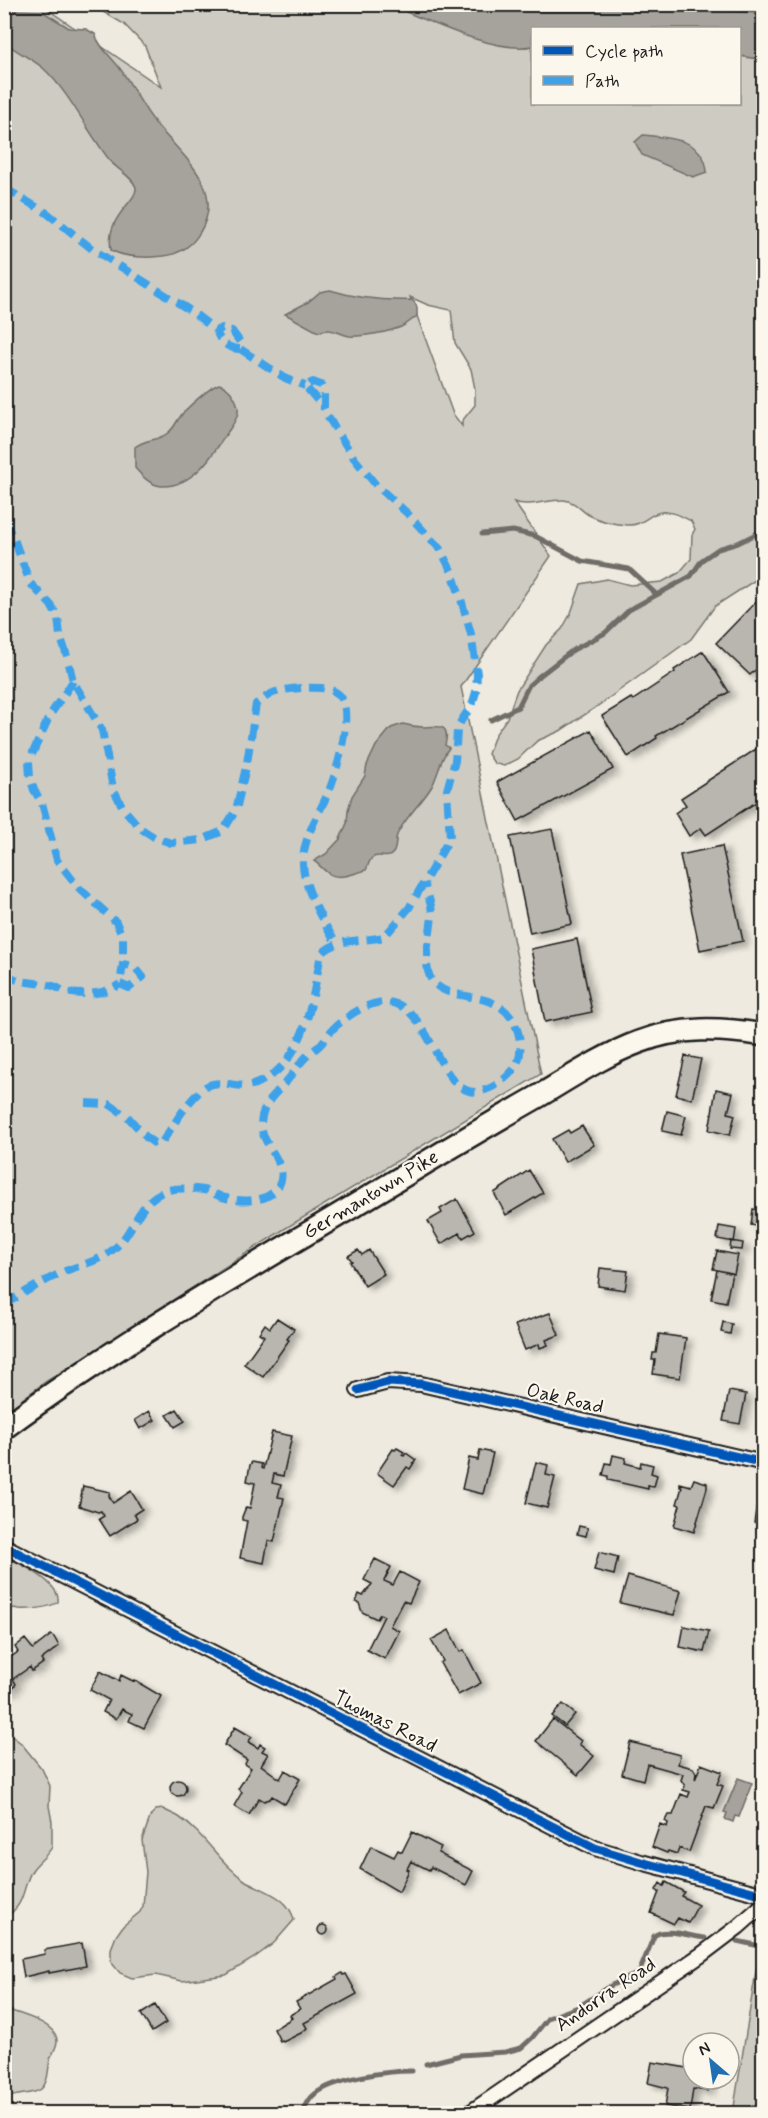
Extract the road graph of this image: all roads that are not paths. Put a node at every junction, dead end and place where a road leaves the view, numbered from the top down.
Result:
1 (764, 1035) edge
2 (358, 1390) dead end
3 (4, 1428) edge
4 (764, 1463) edge
5 (4, 1546) edge
6 (764, 1895) edge
7 (764, 1904) edge
8 (468, 2114) edge

1 - 3 main road, Germantown Pike
2 - 4 street, Oak Road
5 - 6 street, Thomas Road
7 - 8 street, Andorra Road

